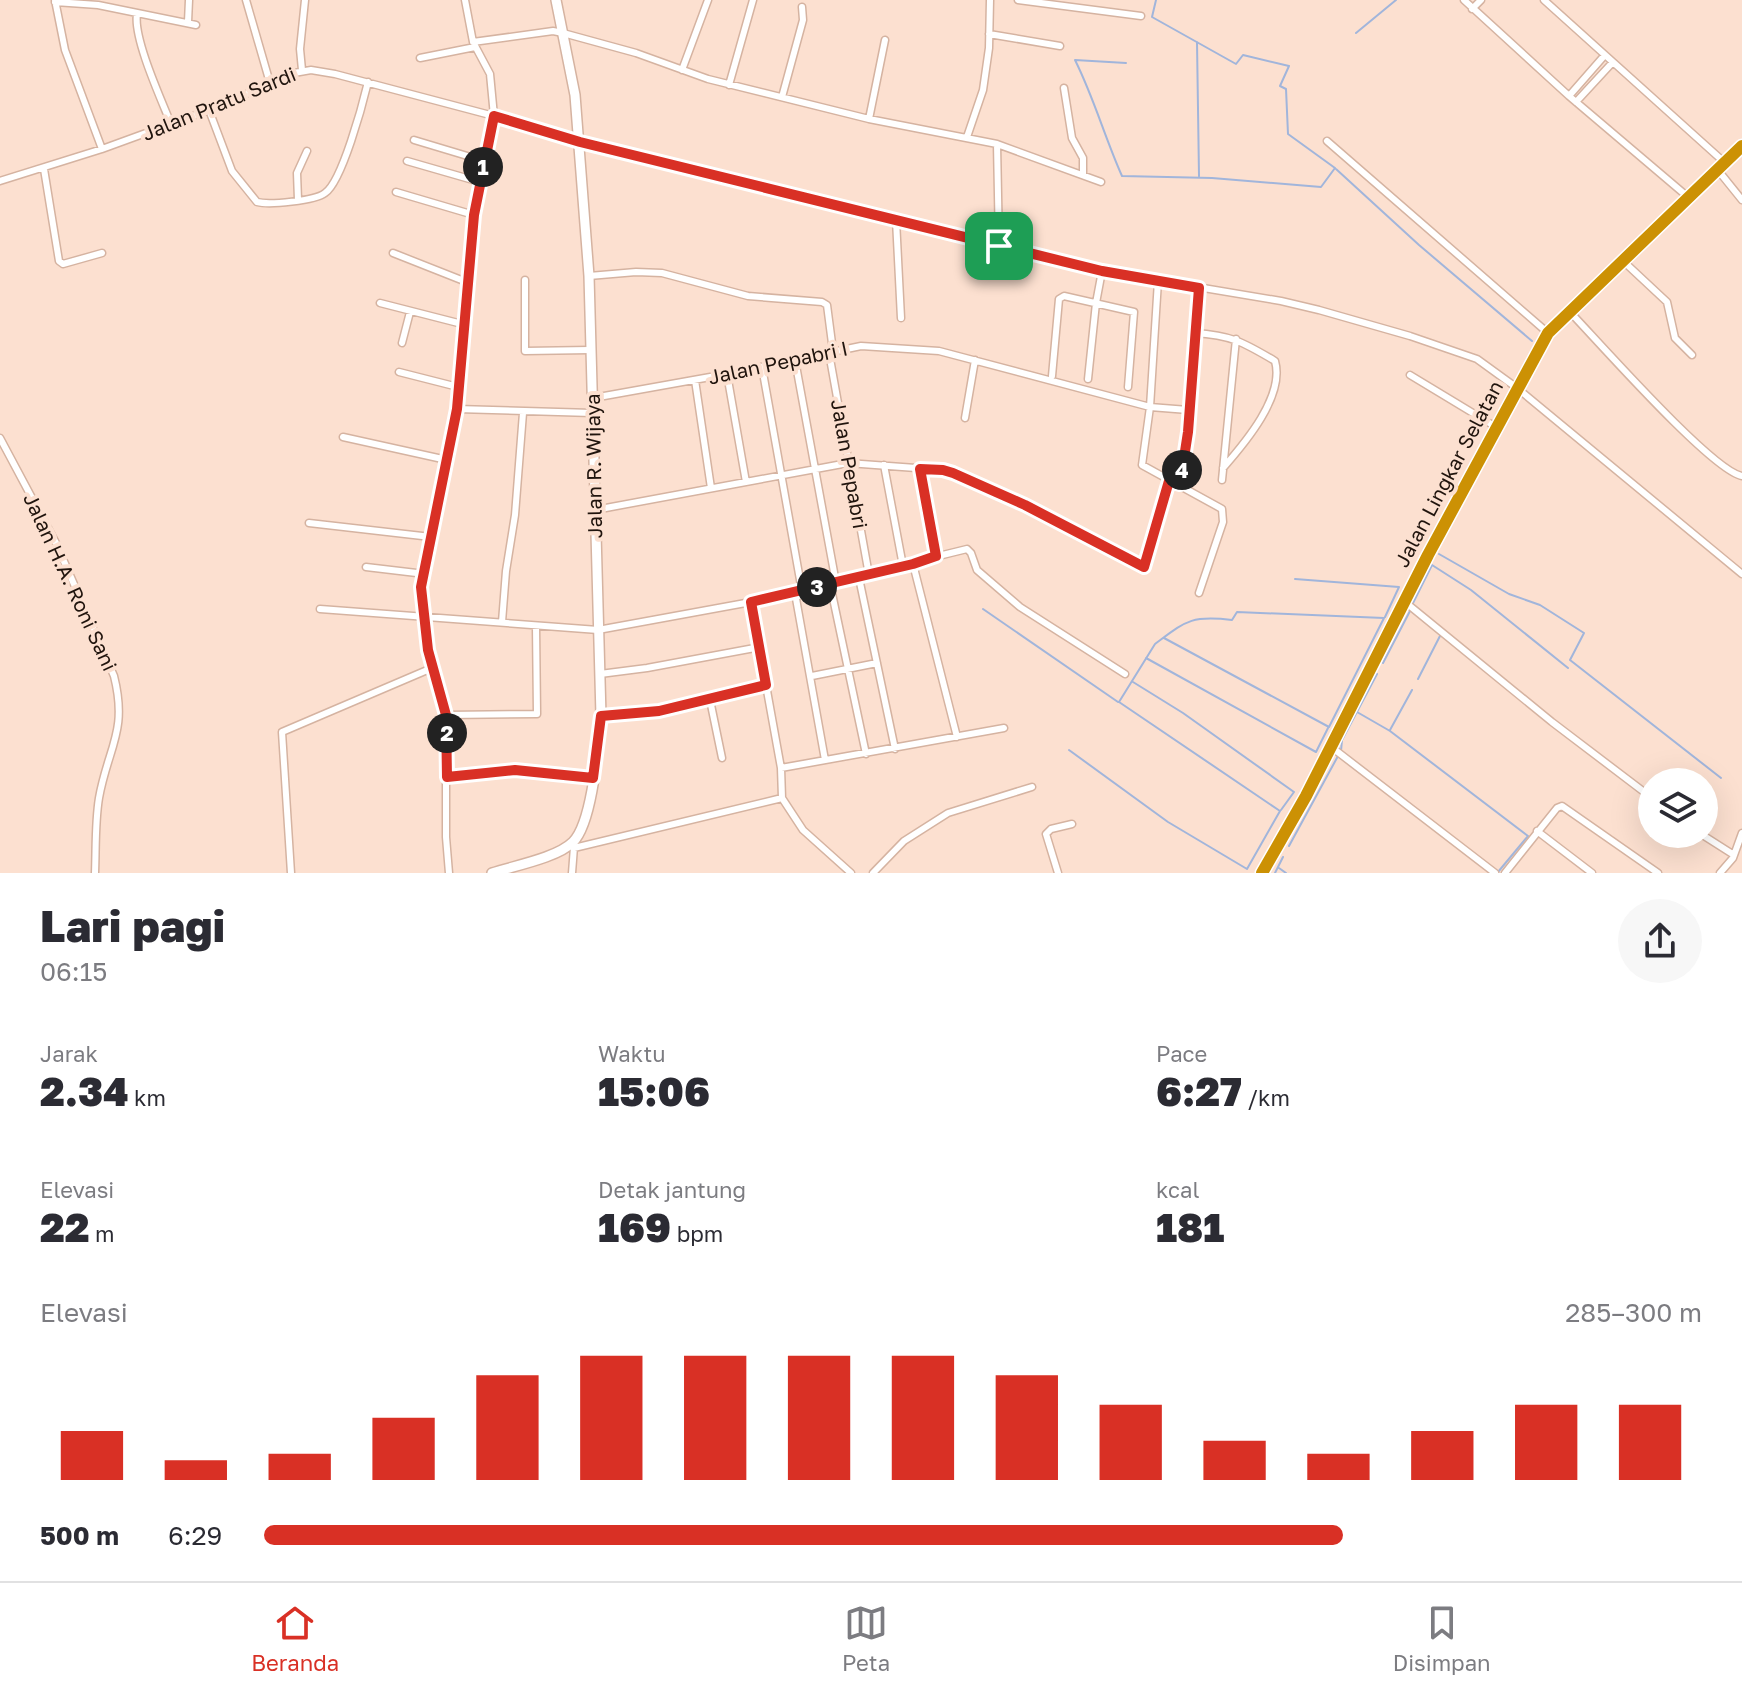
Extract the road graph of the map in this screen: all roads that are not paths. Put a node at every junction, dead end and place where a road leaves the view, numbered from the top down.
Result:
1 (189, 0) edge
2 (246, 0) edge
3 (305, 0) edge
4 (465, 0) edge
5 (556, 0) edge
6 (708, 0) edge
7 (753, 0) edge
8 (990, 0) edge
9 (1018, 0) edge
10 (1464, 0) edge
11 (1481, 0) edge
12 (1544, 0) edge
13 (55, 1) edge
14 (802, 7) dead end
15 (1472, 9) junction
16 (137, 14) junction
17 (1141, 16) dead end
18 (188, 22) junction
19 (196, 25) dead end
20 (563, 33) junction
21 (989, 34) junction
22 (885, 40) dead end
23 (474, 44) junction
24 (1060, 46) dead end
25 (1604, 56) junction
26 (420, 58) dead end
27 (1612, 63) junction
28 (302, 70) junction
29 (682, 70) junction
30 (368, 82) junction
31 (270, 83) junction
32 (729, 85) junction
33 (1064, 88) dead end
34 (1569, 96) junction
35 (782, 97) junction
36 (1576, 102) junction
37 (209, 110) junction
38 (494, 116) junction
39 (869, 119) junction
40 (171, 124) junction
41 (967, 137) junction
42 (414, 140) dead end
43 (1327, 141) dead end
44 (580, 142) junction
45 (997, 144) junction
46 (1742, 146) edge
47 (102, 149) junction
48 (307, 151) dead end
49 (407, 161) dead end
50 (484, 161) junction
51 (1721, 165) junction
52 (44, 169) junction
53 (1083, 174) junction
54 (0, 181) edge
55 (480, 182) junction
56 (1101, 182) dead end
57 (396, 192) dead end
58 (1688, 197) junction
59 (298, 200) junction
60 (1742, 200) edge
61 (474, 215) junction
62 (896, 220) junction
63 (999, 246) junction
64 (102, 253) dead end
65 (393, 253) dead end
66 (1622, 260) junction
67 (1102, 271) junction
68 (589, 276) junction
69 (525, 280) dead end
70 (1158, 281) junction
71 (469, 283) junction
72 (1199, 288) junction
73 (380, 303) dead end
74 (1096, 303) junction
75 (1569, 311) junction
76 (410, 312) junction
77 (901, 318) dead end
78 (466, 325) junction
79 (1194, 333) junction
80 (1548, 333) junction
81 (1236, 339) junction
82 (402, 343) dead end
83 (590, 350) junction
84 (831, 352) junction
85 (1692, 355) dead end
86 (795, 360) junction
87 (975, 360) junction
88 (762, 367) junction
89 (399, 372) dead end
90 (727, 374) junction
91 (1410, 375) dead end
92 (1052, 376) dead end
93 (1088, 379) dead end
94 (695, 380) junction
95 (458, 387) junction
96 (1128, 387) dead end
97 (1517, 388) junction
98 (593, 398) junction
99 (1150, 407) junction
100 (457, 409) junction
101 (1188, 410) junction
102 (523, 413) junction
103 (592, 413) junction
104 (965, 418) dead end
105 (1496, 427) junction
106 (343, 437) dead end
107 (0, 438) edge
108 (447, 460) junction
109 (848, 463) junction
110 (884, 465) junction
111 (1223, 468) junction
112 (920, 469) junction
113 (816, 470) junction
114 (780, 476) junction
115 (1742, 476) edge
116 (1222, 480) dead end
117 (1169, 481) junction
118 (746, 482) junction
119 (1180, 484) junction
120 (711, 488) junction
121 (595, 510) junction
122 (309, 523) dead end
123 (431, 537) junction
124 (936, 556) junction
125 (913, 564) junction
126 (903, 566) junction
127 (366, 567) dead end
128 (425, 574) junction
129 (1742, 574) edge
130 (869, 575) junction
131 (859, 578) junction
132 (833, 584) junction
133 (799, 592) junction
134 (1199, 593) dead end
135 (751, 602) junction
136 (1405, 602) junction
137 (320, 609) dead end
138 (424, 615) junction
139 (502, 622) junction
140 (536, 626) junction
141 (598, 630) junction
142 (760, 647) junction
143 (877, 663) junction
144 (432, 668) junction
145 (848, 668) junction
146 (600, 674) junction
147 (1125, 674) dead end
148 (812, 676) junction
149 (766, 685) junction
150 (710, 700) junction
151 (446, 715) junction
152 (601, 716) junction
153 (1004, 728) dead end
154 (957, 737) junction
155 (1330, 746) junction
156 (895, 749) junction
157 (866, 754) junction
158 (722, 758) dead end
159 (825, 760) junction
160 (781, 768) junction
161 (447, 777) junction
162 (593, 778) junction
163 (1032, 787) dead end
164 (1638, 787) edge
165 (782, 798) junction
166 (1072, 824) dead end
167 (1537, 831) junction
168 (1742, 833) edge
169 (1718, 845) edge
170 (573, 846) junction
171 (1734, 855) junction
172 (95, 873) edge
173 (291, 873) edge
174 (449, 873) edge
175 (492, 873) edge
176 (572, 873) edge
177 (851, 873) edge
178 (873, 873) edge
179 (1058, 873) edge
180 (1262, 873) edge
181 (1495, 873) edge
182 (1505, 873) edge
183 (1592, 873) edge
184 (1658, 873) edge
185 (1720, 873) edge

1 - 18 street
2 - 31 street
3 - 28 street
4 - 23 street
5 - 20 street, Jalan R. Wijaya
6 - 29 street
7 - 32 street
8 - 21 street
9 - 17 street
10 - 15 street
11 - 15 street
12 - 25 street
13 - 16 street
13 - 47 street
14 - 35 street
15 - 34 street
16 - 18 street
16 - 40 street
18 - 19 street
20 - 23 street
20 - 29 street
20 - 44 street, Jalan R. Wijaya
21 - 24 street
21 - 41 street
22 - 39 street
23 - 26 street
23 - 38 street
25 - 27 street
25 - 34 street
27 - 36 street
27 - 51 street
28 - 30 street, Jalan Pratu Sardi
28 - 31 street, Jalan Pratu Sardi
29 - 32 street
30 - 38 street, Jalan Pratu Sardi
30 - 59 street
31 - 37 street, Jalan Pratu Sardi
32 - 35 street
33 - 53 street
34 - 36 street
35 - 39 street
36 - 58 street
37 - 40 street, Jalan Pratu Sardi
37 - 59 street
38 - 44 street, Jalan Pratu Sardi
38 - 50 street
39 - 41 street
40 - 47 street, Jalan Pratu Sardi
41 - 45 street
42 - 50 street
43 - 80 street
44 - 62 street, Jalan Pratu Sardi
44 - 68 street, Jalan R. Wijaya
45 - 53 street
45 - 63 street
46 - 51 highway, Jalan Lingkar Selatan
47 - 52 street, Jalan Pratu Sardi
48 - 59 street
49 - 55 street
50 - 55 street
51 - 58 highway, Jalan Lingkar Selatan
51 - 60 street
52 - 54 street, Jalan Pratu Sardi
52 - 64 street
53 - 56 street
55 - 61 street
57 - 61 street
58 - 66 highway, Jalan Lingkar Selatan
61 - 71 street
62 - 63 street, Jalan Pratu Sardi
62 - 77 street
63 - 67 street, Jalan Pratu Sardi
65 - 71 street
66 - 75 highway, Jalan Lingkar Selatan
66 - 85 street
67 - 70 street, Jalan Pratu Sardi
67 - 74 street
68 - 83 street, Jalan R. Wijaya
68 - 84 street, Jalan Pepabri
69 - 83 street
70 - 72 street, Jalan Pratu Sardi
70 - 99 street
71 - 78 street
72 - 79 street
72 - 97 street, Jalan Pratu Sardi
73 - 76 street
74 - 92 street
74 - 93 street
74 - 96 street
75 - 80 highway, Jalan Lingkar Selatan
75 - 115 street
76 - 78 street
76 - 82 street
78 - 95 street
79 - 81 street
79 - 101 street
80 - 97 highway, Jalan Lingkar Selatan
81 - 111 street
81 - 111 street
83 - 98 street, Jalan R. Wijaya
84 - 86 street, Jalan Pepabri I
84 - 87 street, Jalan Pepabri I
84 - 109 street, Jalan Pepabri
86 - 88 street, Jalan Pepabri I
86 - 113 street
87 - 99 street, Jalan Pepabri I
87 - 104 street
88 - 90 street, Jalan Pepabri I
88 - 114 street
89 - 95 street
90 - 94 street, Jalan Pepabri I
90 - 118 street
91 - 105 street
94 - 98 street, Jalan Pepabri I
94 - 120 street
95 - 100 street
97 - 105 highway, Jalan Lingkar Selatan
97 - 129 street, Jalan Pratu Sardi
98 - 103 street, Jalan R. Wijaya
99 - 101 street, Jalan Pepabri I
99 - 117 street
100 - 102 street
100 - 108 street
101 - 119 street
102 - 103 street
102 - 139 street
103 - 121 street, Jalan R. Wijaya
105 - 136 highway, Jalan Lingkar Selatan
106 - 108 street
107 - 172 street, Jalan H.A. Roni Sani
108 - 123 street
109 - 110 street
109 - 113 street
109 - 130 street, Jalan Pepabri
110 - 112 street
110 - 126 street
111 - 116 street
112 - 117 street
112 - 124 street
113 - 114 street
113 - 132 street
114 - 118 street
114 - 133 street
117 - 119 street
118 - 120 street
119 - 134 street
120 - 121 street
121 - 141 street, Jalan R. Wijaya
122 - 123 street
123 - 128 street
124 - 125 street
124 - 147 street
125 - 126 street
125 - 154 street
126 - 130 street
127 - 128 street
128 - 138 street
130 - 131 street
131 - 132 street
131 - 143 street
132 - 133 street
132 - 145 street
133 - 135 street
133 - 148 street
135 - 141 street
135 - 142 street
136 - 155 highway, Jalan Lingkar Selatan
136 - 164 street
137 - 138 street
138 - 139 street
138 - 144 street
139 - 140 street
140 - 141 street
140 - 151 street
141 - 146 street, Jalan R. Wijaya
142 - 146 street
142 - 149 street
143 - 145 street
143 - 156 street
144 - 151 street
144 - 173 street
145 - 148 street
145 - 157 street
146 - 152 street, Jalan R. Wijaya
148 - 159 street
149 - 150 street
149 - 160 street
150 - 152 street
150 - 158 street
151 - 161 street
152 - 162 street, Jalan R. Wijaya
153 - 154 street
154 - 156 street
155 - 180 highway, Jalan Lingkar Selatan
155 - 181 street
156 - 157 street
157 - 159 street
159 - 160 street
160 - 165 street
161 - 162 street
161 - 174 street
162 - 170 street, Jalan R. Wijaya
163 - 178 street
165 - 170 street
165 - 177 street
166 - 179 street
167 - 182 street
167 - 183 street
167 - 184 street
168 - 171 street
169 - 171 street
170 - 175 street
170 - 176 street
171 - 185 street

